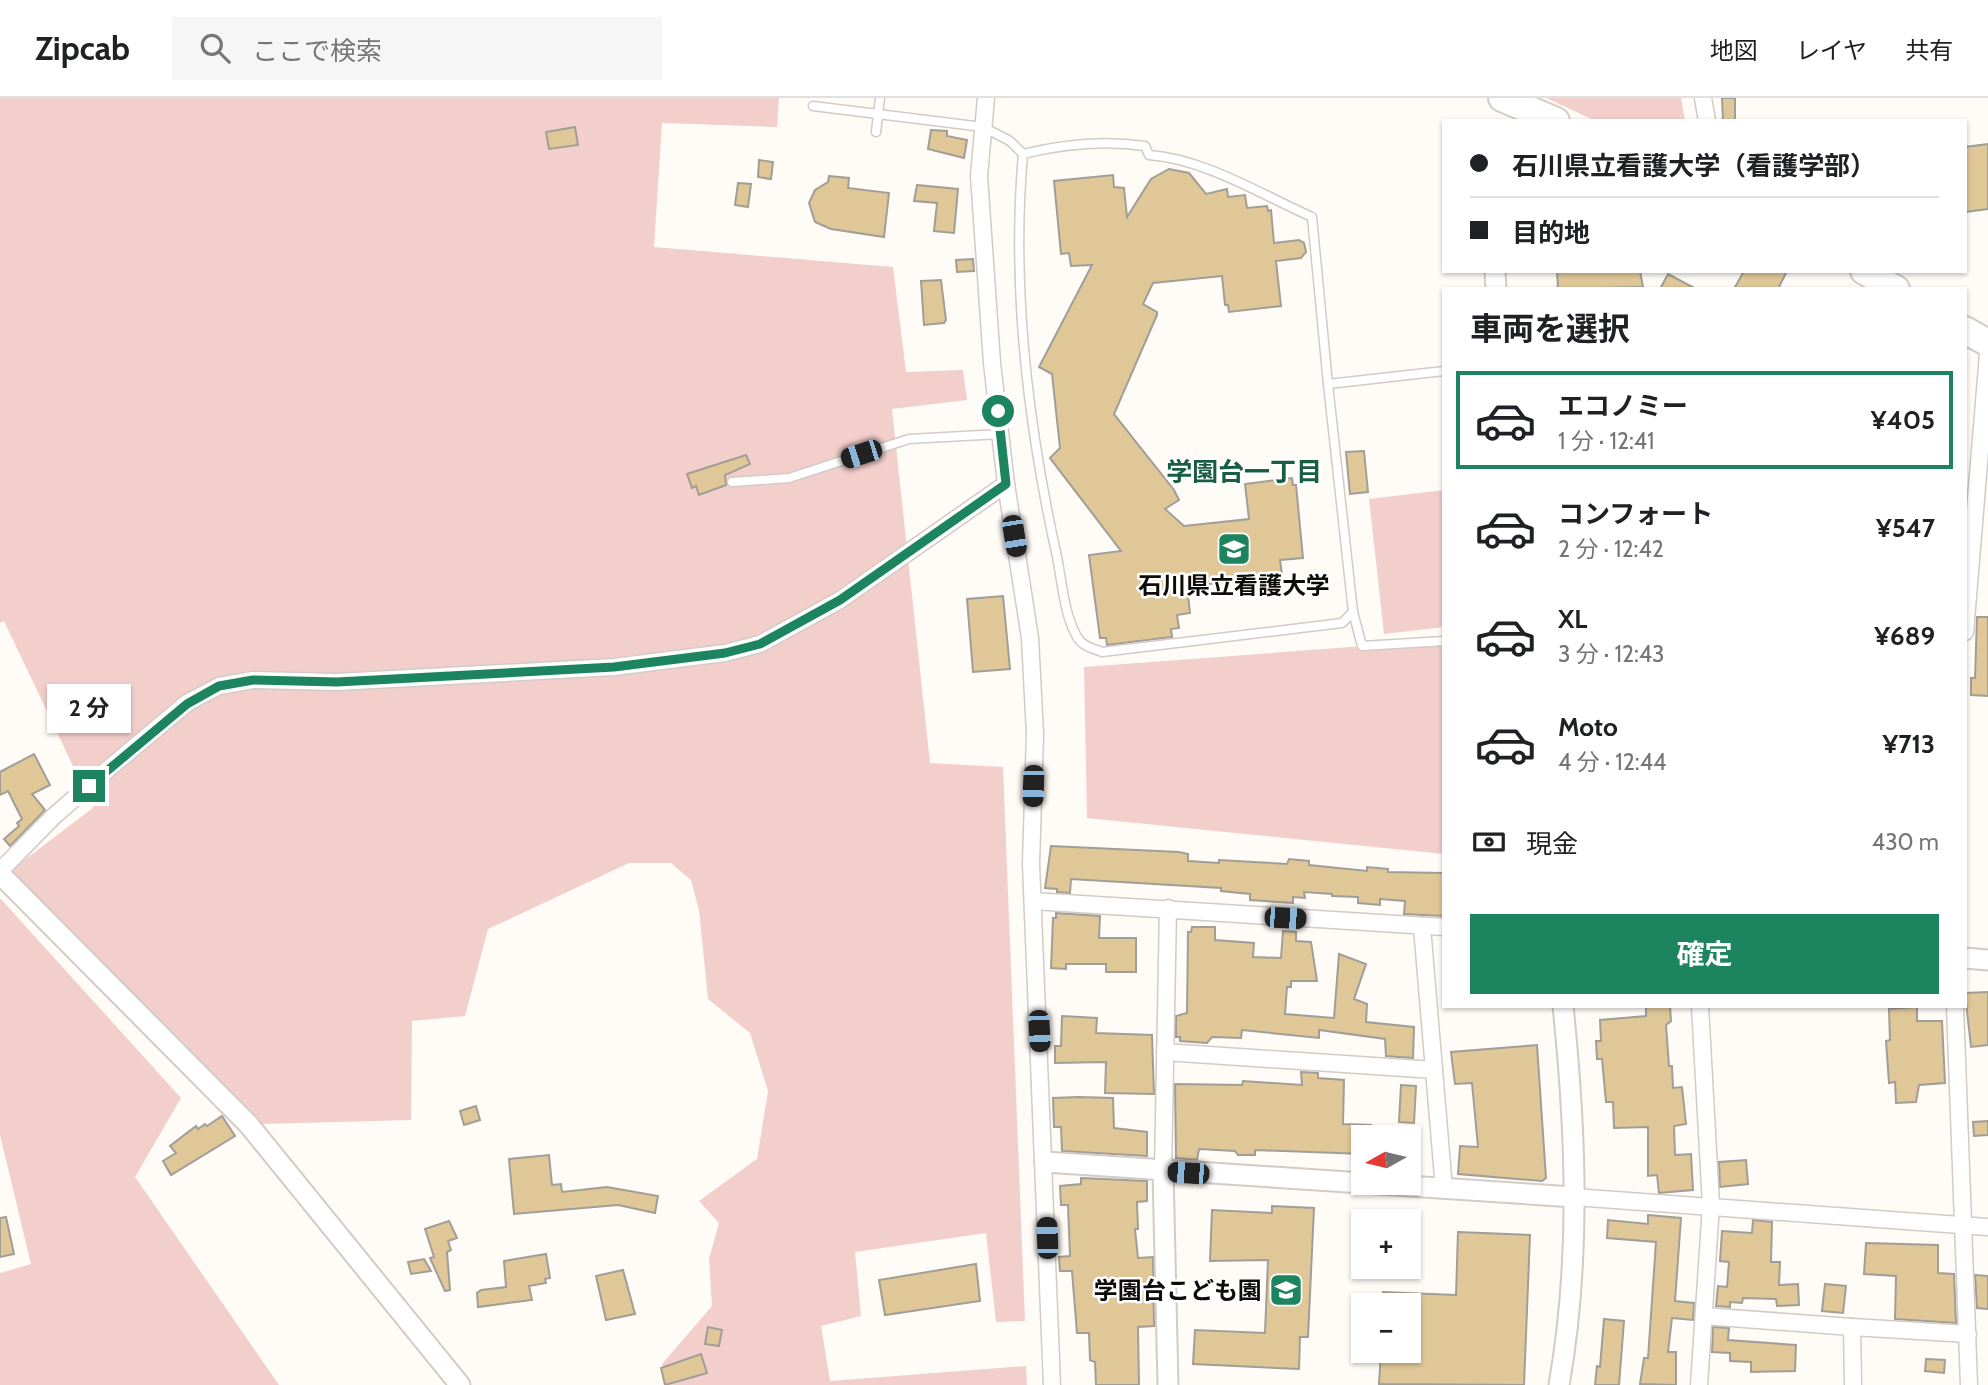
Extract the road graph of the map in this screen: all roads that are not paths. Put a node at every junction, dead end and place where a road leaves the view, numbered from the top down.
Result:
1 (880, 98) edge
2 (986, 98) edge
3 (1703, 98) edge
4 (813, 106) dead end
5 (1512, 108) edge
6 (878, 113) junction
7 (1549, 119) edge
8 (1707, 119) edge
9 (983, 127) junction
10 (876, 132) dead end
11 (1023, 154) junction
12 (1868, 273) edge
13 (1892, 287) edge
14 (1967, 331) edge
15 (1988, 343) edge
16 (1988, 354) edge
17 (1442, 371) edge
18 (1328, 384) junction
19 (1000, 434) junction
20 (732, 482) dead end
21 (1006, 484) junction
22 (1971, 501) edge
23 (1967, 588) edge
24 (1353, 612) junction
25 (1442, 641) edge
26 (0, 872) edge
27 (1033, 901) junction
28 (1168, 908) junction
29 (1442, 927) edge
30 (1422, 928) junction
31 (1967, 958) edge
32 (1988, 960) edge
33 (1563, 1008) edge
34 (1700, 1008) edge
35 (1955, 1008) edge
36 (1165, 1052) junction
37 (1434, 1070) junction
38 (1045, 1162) junction
39 (1163, 1171) junction
40 (1444, 1189) junction
41 (1574, 1197) junction
42 (1711, 1205) junction
43 (1966, 1224) junction
44 (1988, 1227) edge
45 (1704, 1316) junction
46 (1852, 1327) junction
47 (1968, 1335) junction
48 (460, 1385) edge
49 (1052, 1385) edge
50 (1168, 1385) edge
51 (1559, 1385) edge
52 (1699, 1385) edge
53 (1853, 1385) edge
54 (1969, 1385) edge

1 - 6 lane
2 - 9 street
3 - 8 street
4 - 6 lane
5 - 7 highway
6 - 9 lane
6 - 10 lane
9 - 11 lane
9 - 19 street
11 - 18 lane
11 - 24 lane
12 - 13 highway
14 - 15 highway
16 - 22 street
17 - 18 lane
18 - 24 lane
19 - 20 lane
19 - 21 street
21 - 26 street
21 - 27 street
22 - 23 street
24 - 25 lane
26 - 48 street
27 - 28 street
27 - 38 street
28 - 30 street
28 - 36 street
29 - 30 street
30 - 37 street
31 - 32 street
33 - 41 street
34 - 42 street
35 - 43 street
36 - 37 street
36 - 39 street
37 - 40 street
38 - 39 street
38 - 49 street
39 - 40 street
39 - 50 street
40 - 41 street
41 - 42 street
41 - 51 street
42 - 43 street
42 - 45 street
43 - 44 street
43 - 47 street
45 - 46 street
45 - 52 street
46 - 47 street
46 - 53 street
47 - 54 street

